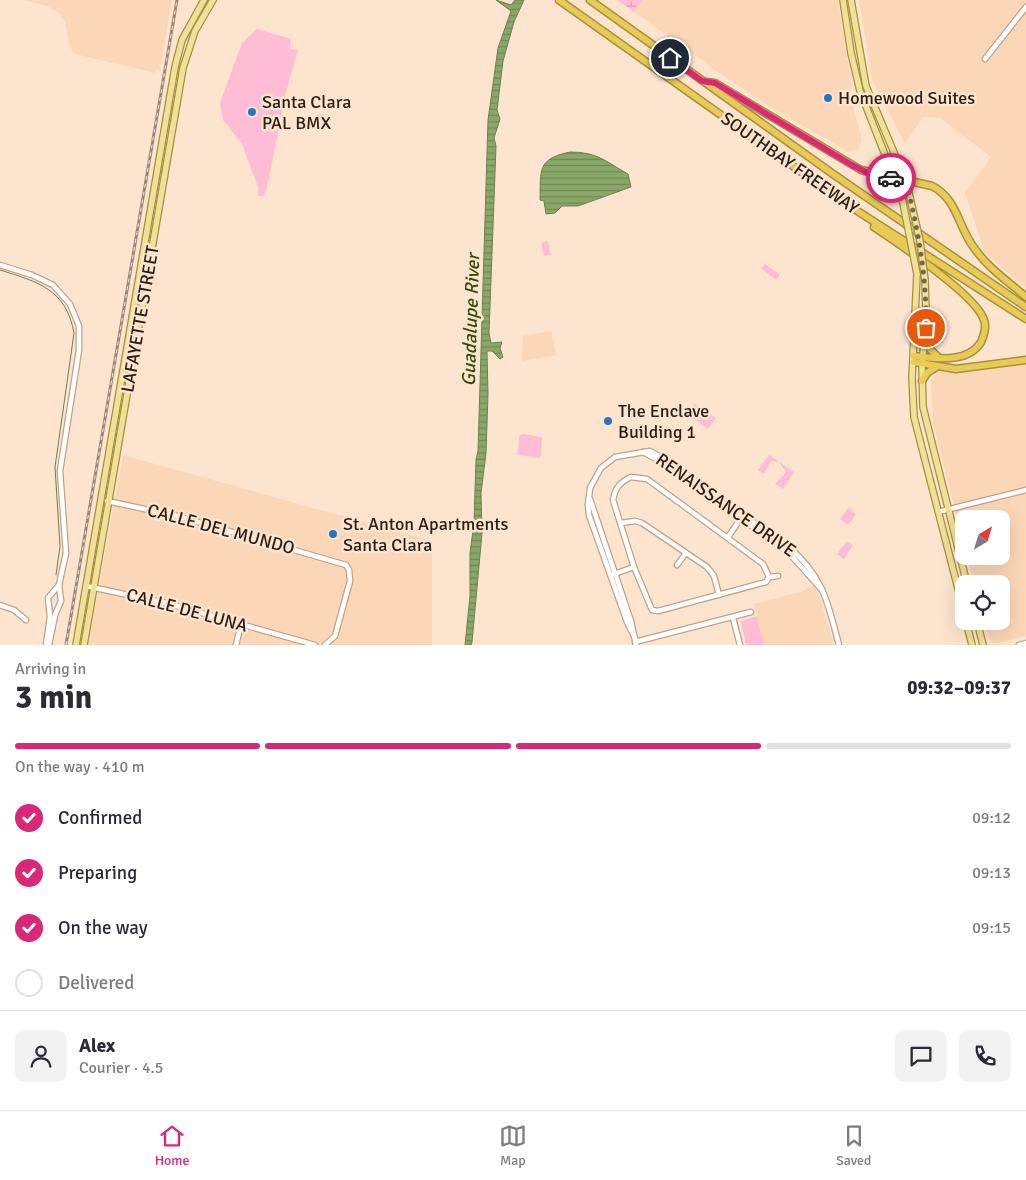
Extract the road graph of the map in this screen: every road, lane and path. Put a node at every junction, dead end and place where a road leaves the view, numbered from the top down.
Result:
1 (204, 0) edge
2 (213, 0) edge
3 (559, 0) edge
4 (590, 0) edge
5 (843, 0) edge
6 (851, 0) edge
7 (1026, 7) edge
8 (985, 60) dead end
9 (702, 81) junction
10 (888, 159) junction
11 (870, 174) junction
12 (896, 179) junction
13 (906, 181) junction
14 (848, 205) junction
15 (0, 265) edge
16 (1026, 297) edge
17 (1026, 307) edge
18 (1026, 319) edge
19 (924, 339) junction
20 (938, 357) junction
21 (914, 359) junction
22 (923, 360) junction
23 (1026, 360) edge
24 (938, 366) junction
25 (922, 381) junction
26 (1026, 490) edge
27 (101, 500) junction
28 (109, 501) junction
29 (947, 510) junction
30 (938, 512) junction
31 (742, 517) junction
32 (620, 523) junction
33 (728, 537) junction
34 (686, 553) junction
35 (677, 565) dead end
36 (634, 567) junction
37 (613, 574) junction
38 (965, 575) edge
39 (778, 576) dead end
40 (769, 577) junction
41 (955, 577) edge
42 (59, 585) junction
43 (86, 586) junction
44 (94, 587) junction
45 (54, 592) junction
46 (60, 594) junction
47 (720, 595) junction
48 (49, 603) junction
49 (59, 604) junction
50 (0, 605) edge
51 (751, 612) dead end
52 (733, 618) junction
53 (26, 620) dead end
54 (242, 624) junction
55 (968, 630) edge
56 (979, 630) edge
57 (635, 642) edge
58 (1026, 643) edge
59 (47, 645) edge
60 (76, 645) edge
61 (84, 645) edge
62 (236, 645) edge
63 (315, 645) edge
64 (325, 645) edge
65 (740, 645) edge
66 (839, 645) edge
67 (972, 645) edge
68 (983, 645) edge
69 (1019, 645) edge

1 - 27 main road, LAFAYETTE STREET
2 - 28 main road, LAFAYETTE STREET
3 - 14 highway, SOUTHBAY FREEWAY
4 - 9 highway, SOUTHBAY FREEWAY
5 - 10 main road
6 - 13 main road
7 - 8 street
9 - 11 highway
9 - 17 highway, SOUTHBAY FREEWAY
10 - 11 highway
10 - 12 main road
11 - 12 highway
12 - 13 highway
12 - 21 main road, bridge
13 - 16 highway
13 - 19 main road, bridge
14 - 18 highway, SOUTHBAY FREEWAY
14 - 20 highway
15 - 42 street
19 - 20 highway
19 - 22 main road
20 - 22 highway
21 - 22 highway
21 - 30 main road
22 - 24 highway
22 - 25 main road
23 - 24 highway
24 - 25 highway
25 - 29 main road
26 - 29 street
27 - 28 street, CALLE DEL MUNDO
27 - 43 main road, LAFAYETTE STREET
28 - 44 main road, LAFAYETTE STREET
28 - 64 street, CALLE DEL MUNDO
29 - 30 street
29 - 38 main road
30 - 41 main road
31 - 33 street
31 - 37 street, RENAISSANCE DRIVE
31 - 66 street, RENAISSANCE DRIVE
32 - 33 street
32 - 34 street
32 - 36 street
33 - 40 street
34 - 35 street
34 - 47 street
36 - 37 street
36 - 47 street
37 - 57 street, RENAISSANCE DRIVE
39 - 40 street
40 - 47 street
42 - 45 street
42 - 46 street
43 - 44 street, CALLE DE LUNA
43 - 60 main road, LAFAYETTE STREET
44 - 54 street, CALLE DE LUNA
44 - 61 main road, LAFAYETTE STREET
45 - 46 street
45 - 48 street
46 - 49 street
48 - 49 street
48 - 59 street
49 - 59 street
50 - 53 street
51 - 52 street
52 - 57 street
52 - 65 street
54 - 62 street
54 - 63 street, CALLE DE LUNA
55 - 67 main road
56 - 68 main road
58 - 69 street

